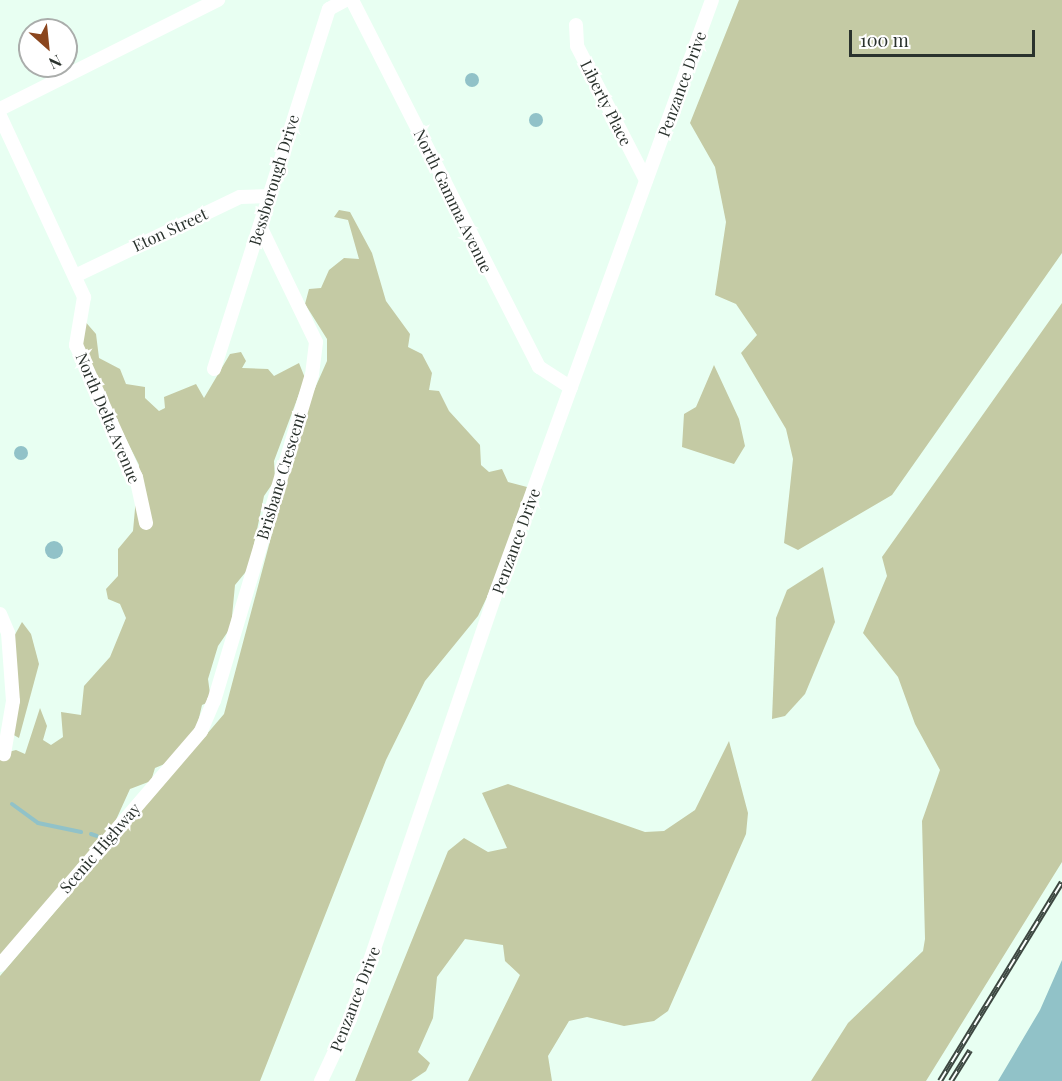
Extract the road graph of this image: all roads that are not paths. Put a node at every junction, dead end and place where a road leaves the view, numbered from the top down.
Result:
1 (218, 0) edge
2 (345, 0) edge
3 (352, 0) edge
4 (712, 0) edge
5 (576, 25) dead end
6 (0, 109) edge
7 (0, 116) edge
8 (646, 180) junction
9 (269, 196) junction
10 (260, 226) junction
11 (75, 276) junction
12 (214, 369) dead end
13 (571, 388) junction
14 (146, 523) dead end
15 (0, 614) edge
16 (201, 731) joint
17 (4, 754) dead end
18 (0, 965) edge
19 (321, 1081) edge

1 - 6 street
2 - 9 street, Bessborough Drive
3 - 13 street, North Gamma Avenue
4 - 8 street, Penzance Drive
5 - 8 street, Liberty Place
7 - 11 street, North Delta Avenue
8 - 13 street, Penzance Drive
9 - 10 street, Bessborough Drive
9 - 11 street, Eton Street
10 - 12 street, Bessborough Drive
10 - 16 street, Brisbane Crescent
11 - 14 street, North Delta Avenue
13 - 19 street, Penzance Drive
15 - 17 street
16 - 18 street, Scenic Highway

